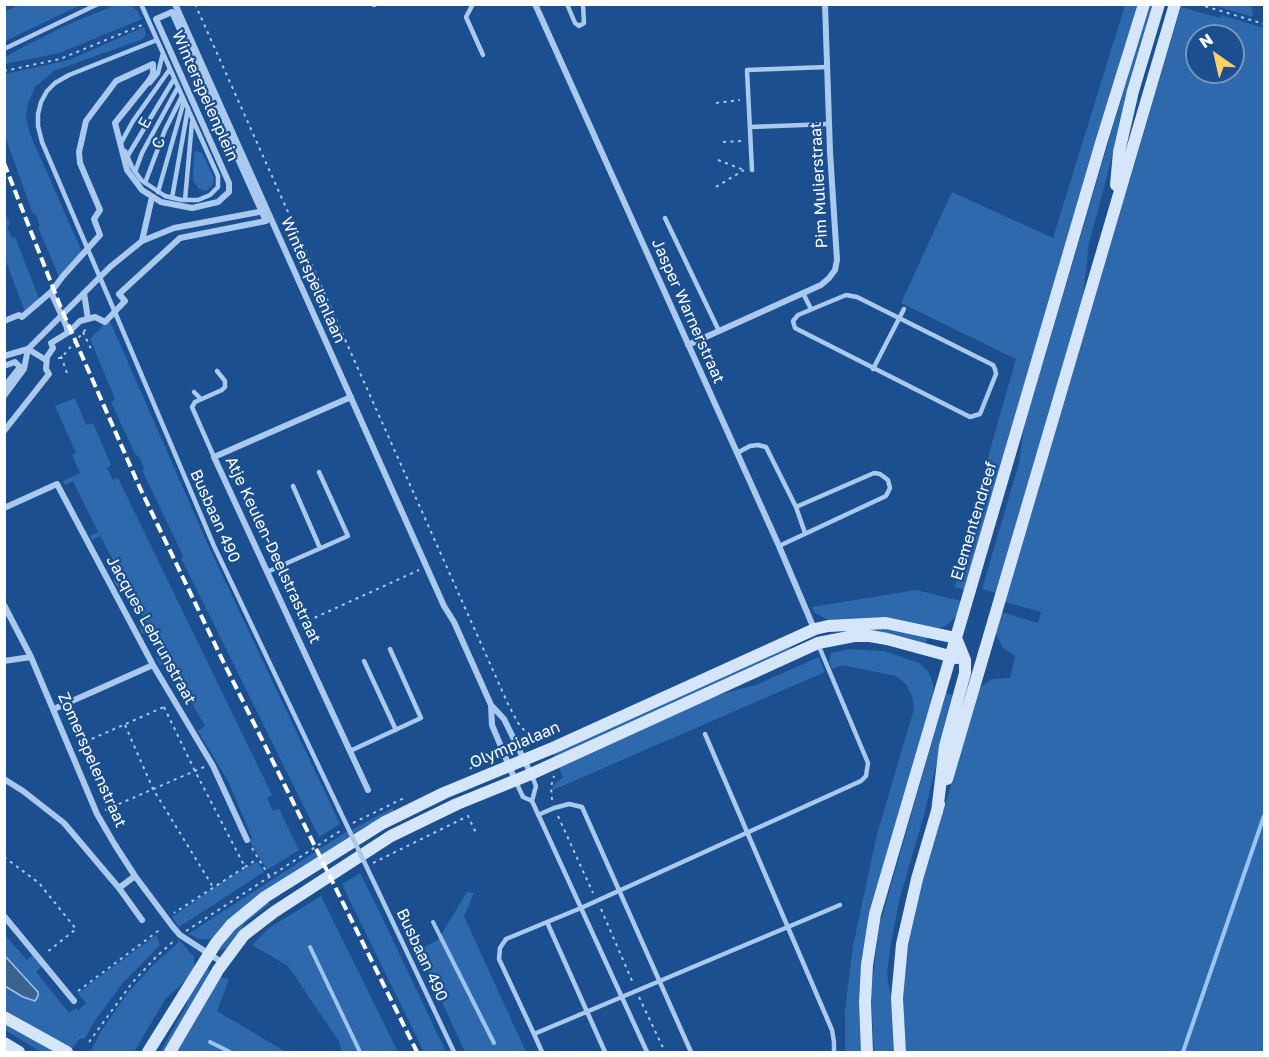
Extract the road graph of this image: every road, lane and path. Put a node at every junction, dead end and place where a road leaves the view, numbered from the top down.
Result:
1 (98, 4) edge
2 (141, 4) edge
3 (175, 4) edge
4 (195, 4) edge
5 (473, 4) edge
6 (535, 4) edge
7 (567, 4) edge
8 (583, 4) edge
9 (825, 4) edge
10 (1144, 4) edge
11 (1198, 4) edge
12 (1159, 6) edge
13 (1174, 8) edge
14 (1264, 24) edge
15 (157, 40) junction
16 (95, 45) dead end
17 (4, 49) edge
18 (163, 53) junction
19 (483, 56) dead end
20 (827, 67) junction
21 (170, 69) junction
22 (4, 71) edge
23 (174, 79) junction
24 (178, 87) junction
25 (183, 98) junction
26 (749, 99) junction
27 (716, 103) dead end
28 (188, 108) junction
29 (192, 119) junction
30 (829, 124) junction
31 (750, 127) junction
32 (751, 141) junction
33 (723, 142) dead end
34 (121, 143) junction
35 (127, 157) junction
36 (718, 160) dead end
37 (744, 170) junction
38 (752, 170) joint
39 (135, 172) junction
40 (145, 183) junction
41 (716, 187) dead end
42 (155, 195) junction
43 (172, 198) junction
44 (185, 200) junction
45 (1115, 210) junction
46 (265, 211) junction
47 (665, 218) dead end
48 (142, 241) junction
49 (51, 292) junction
50 (84, 293) junction
51 (803, 293) junction
52 (811, 309) junction
53 (904, 309) dead end
54 (61, 316) junction
55 (88, 318) junction
56 (899, 318) junction
57 (4, 321) edge
58 (719, 331) junction
59 (69, 332) junction
60 (84, 333) junction
61 (688, 345) junction
62 (28, 349) junction
63 (92, 351) dead end
64 (4, 356) edge
65 (61, 358) junction
66 (46, 360) junction
67 (4, 366) edge
68 (873, 369) junction
69 (217, 371) dead end
70 (68, 376) dead end
71 (4, 387) edge
72 (194, 392) dead end
73 (4, 396) edge
74 (351, 397) junction
75 (201, 399) junction
76 (4, 431) edge
77 (737, 453) junction
78 (214, 457) junction
79 (319, 472) dead end
80 (293, 486) dead end
81 (796, 507) junction
82 (4, 508) edge
83 (805, 533) junction
84 (779, 546) junction
85 (320, 548) junction
86 (427, 567) junction
87 (267, 572) junction
88 (4, 605) edge
89 (293, 627) junction
90 (815, 629) junction
91 (956, 638) junction
92 (818, 643) junction
93 (390, 649) dead end
94 (984, 654) junction
95 (31, 657) junction
96 (951, 657) junction
97 (965, 660) junction
98 (4, 661) edge
99 (364, 661) dead end
100 (153, 665) junction
101 (491, 705) junction
102 (54, 709) junction
103 (125, 725) junction
104 (396, 730) junction
105 (705, 734) dead end
106 (70, 748) junction
107 (548, 750) junction
108 (350, 751) junction
109 (524, 759) junction
110 (554, 763) junction
111 (212, 764) junction
112 (509, 765) junction
113 (195, 771) junction
114 (531, 774) junction
115 (4, 779) edge
116 (515, 780) junction
117 (153, 789) junction
118 (368, 790) dead end
119 (532, 801) junction
120 (554, 808) junction
121 (937, 812) junction
122 (97, 814) junction
123 (538, 815) junction
124 (747, 834) junction
125 (248, 840) joint
126 (4, 857) edge
127 (257, 859) junction
128 (245, 867) junction
129 (135, 876) junction
130 (269, 876) dead end
131 (213, 886) junction
132 (119, 888) junction
133 (621, 890) junction
134 (597, 901) junction
135 (840, 905) dead end
136 (581, 908) junction
137 (4, 916) edge
138 (142, 920) dead end
139 (168, 920) junction
140 (547, 922) junction
141 (788, 927) junction
142 (180, 935) junction
143 (209, 955) junction
144 (40, 958) junction
145 (223, 963) junction
146 (660, 981) junction
147 (637, 991) junction
148 (622, 997) junction
149 (72, 999) joint
150 (587, 1012) junction
151 (4, 1017) edge
152 (534, 1034) junction
153 (89, 1042) dead end
154 (4, 1043) edge
155 (65, 1051) edge
156 (19, 1053) edge
157 (148, 1053) edge
158 (170, 1053) edge
159 (454, 1053) edge
160 (542, 1053) edge
161 (605, 1053) edge
162 (647, 1053) edge
163 (665, 1053) edge
164 (691, 1053) edge
165 (834, 1053) edge
166 (867, 1053) edge
167 (900, 1053) edge

1 - 17 lane
2 - 15 lane, Winterspelenplein
3 - 46 street, Winterspelenlaan
4 - 107 path
5 - 19 lane
6 - 61 street, Jasper Warnerstraat
7 - 8 lane
9 - 20 street, Pim Mulierstraat
10 - 91 main road, Elementendreef
11 - 14 path
12 - 45 main road
13 - 45 main road
15 - 18 lane, Winterspelenplein
15 - 159 lane, Busbaan 490, bridge
16 - 22 path
18 - 21 lane, Winterspelenplein
18 - 34 lane, Winterspelenplein
20 - 26 lane
20 - 30 street, Pim Mulierstraat
21 - 23 lane, Winterspelenplein
21 - 34 lane
23 - 24 lane, Winterspelenplein
23 - 35 lane
24 - 25 lane, Winterspelenplein
24 - 39 lane, E
25 - 28 lane, Winterspelenplein
25 - 40 lane
25 - 42 lane, C
26 - 27 path
26 - 31 lane
28 - 29 lane, Winterspelenplein
28 - 43 lane
29 - 44 lane
29 - 44 lane, Winterspelenplein
30 - 31 lane
30 - 51 street, Pim Mulierstraat
31 - 32 lane
32 - 33 path
32 - 38 lane
34 - 35 lane, Winterspelenplein
35 - 39 lane, Winterspelenplein
36 - 37 path
37 - 38 path
37 - 41 path
39 - 40 lane, Winterspelenplein
40 - 42 lane, Winterspelenplein
42 - 43 lane, Winterspelenplein
42 - 46 street, Winterspelenplein
42 - 48 street
42 - 49 street, Winterspelenplein
43 - 44 lane, Winterspelenplein
45 - 94 main road
46 - 48 street
46 - 55 street
46 - 74 street, Winterspelenlaan
47 - 58 lane
48 - 50 street
49 - 54 street
49 - 57 street
50 - 54 street
50 - 55 street
51 - 52 lane
51 - 58 street, Pim Mulierstraat
52 - 56 lane
52 - 68 lane
53 - 56 lane
54 - 59 street
54 - 62 street
55 - 59 street
55 - 60 path
56 - 68 lane
56 - 68 lane
58 - 61 street, Pim Mulierstraat
59 - 66 street
60 - 63 path
60 - 65 path
61 - 77 street, Jasper Warnerstraat
62 - 64 street
62 - 66 street
62 - 73 street
65 - 66 path
65 - 70 path
66 - 76 street
67 - 71 street
69 - 75 lane
72 - 75 lane
74 - 78 street, Atje Keulen-Deelstrastraat
74 - 86 street, Winterspelenlaan
75 - 78 lane
77 - 81 lane
77 - 84 street, Jasper Warnerstraat
78 - 87 street, Atje Keulen-Deelstrastraat
79 - 85 lane
80 - 85 lane
81 - 83 lane
81 - 83 lane
82 - 100 street, Jacques Lebrunstraat
83 - 84 lane
84 - 90 street, Jasper Warnerstraat
85 - 87 lane
86 - 89 path
86 - 101 street, Winterspelenlaan
87 - 89 street, Atje Keulen-Deelstrastraat
88 - 95 street, Zomerspelenstraat
89 - 108 street, Atje Keulen-Deelstrastraat
90 - 91 main road, Olympialaan
90 - 92 street, Jasper Warnerstraat
90 - 107 main road, Olympialaan
91 - 96 main road, Elementendreef
91 - 97 main road
92 - 96 main road, Olympialaan
92 - 110 main road, Olympialaan
92 - 124 lane
93 - 104 lane
94 - 97 main road, Olympialaan
94 - 121 main road
95 - 98 street
95 - 102 street, Zomerspelenstraat
96 - 97 main road, Olympialaan
96 - 166 main road, Elementendreef
97 - 121 main road
99 - 104 lane
100 - 102 street
100 - 111 street, Jacques Lebrunstraat
101 - 109 street, Winterspelenlaan
101 - 112 street, Winterspelenlaan
102 - 106 street, Zomerspelenstraat
103 - 106 path
103 - 113 path
103 - 117 path
104 - 108 lane
105 - 124 lane
106 - 122 street, Zomerspelenstraat
107 - 109 main road, Olympialaan
108 - 118 street, Atje Keulen-Deelstrastraat
109 - 112 main road, Olympialaan
109 - 114 street, Winterspelenlaan
110 - 114 main road, Olympialaan
110 - 120 path
111 - 113 path
111 - 125 street, Jacques Lebrunstraat
112 - 116 street, Winterspelenlaan
112 - 143 main road, Olympialaan
113 - 117 path
113 - 128 path
114 - 116 main road, Olympialaan
114 - 119 lane
115 - 132 street
116 - 119 lane
116 - 145 main road, Olympialaan
117 - 122 path
117 - 131 path
119 - 123 lane
120 - 123 lane
120 - 133 lane
120 - 134 path
121 - 167 main road
122 - 129 street, Zomerspelenstraat
123 - 136 lane
124 - 133 lane
124 - 141 lane
125 - 127 path
126 - 144 path
127 - 128 path
127 - 130 path
128 - 131 path
129 - 132 street
129 - 139 street, Zomerspelenstraat
131 - 139 path
132 - 138 street
133 - 134 lane
133 - 146 lane
134 - 136 lane
134 - 147 path
135 - 141 lane
136 - 140 lane
136 - 148 lane
137 - 144 street
139 - 142 street, Zomerspelenstraat
139 - 149 path
140 - 150 lane
140 - 152 lane
141 - 146 lane
141 - 165 lane
142 - 143 street, Zomerspelenstraat
142 - 153 path
143 - 145 street, Zomerspelenstraat
143 - 157 main road, Olympialaan
144 - 149 street
145 - 158 main road, Olympialaan
146 - 147 lane
146 - 164 lane
147 - 148 lane
147 - 163 path
148 - 150 lane
148 - 162 lane
150 - 152 lane
150 - 161 lane
151 - 155 main road
152 - 160 lane
154 - 156 main road

